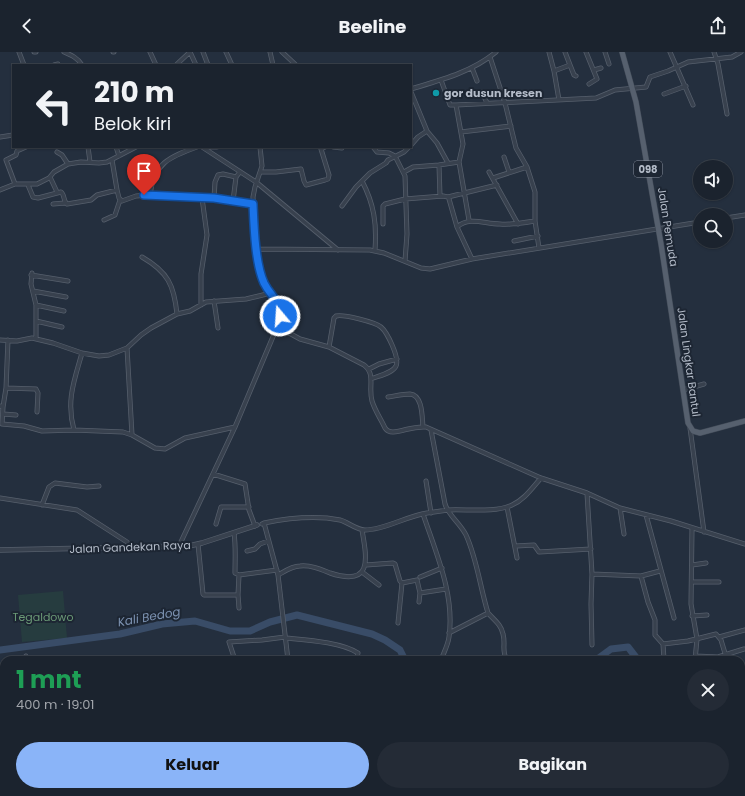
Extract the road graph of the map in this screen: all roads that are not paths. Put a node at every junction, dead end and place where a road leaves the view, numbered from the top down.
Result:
1 (19, 52) edge
2 (64, 52) edge
3 (150, 52) edge
4 (190, 52) edge
5 (203, 52) edge
6 (226, 52) edge
7 (270, 52) edge
8 (282, 52) edge
9 (496, 52) edge
10 (549, 52) edge
11 (565, 52) edge
12 (586, 52) edge
13 (605, 52) edge
14 (622, 52) edge
15 (670, 52) edge
16 (714, 52) edge
17 (741, 52) edge
18 (490, 57) junction
19 (716, 58) junction
20 (24, 64) edge
21 (81, 64) edge
22 (156, 64) edge
23 (177, 64) edge
24 (196, 64) edge
25 (208, 64) edge
26 (232, 64) edge
27 (273, 64) edge
28 (295, 64) edge
29 (609, 64) dead end
30 (570, 65) junction
31 (678, 67) junction
32 (472, 68) junction
33 (601, 68) dead end
34 (594, 70) junction
35 (554, 71) junction
36 (576, 76) dead end
37 (441, 80) junction
38 (477, 81) dead end
39 (589, 84) dead end
40 (686, 86) junction
41 (633, 87) junction
42 (412, 90) edge
43 (482, 92) dead end
44 (412, 93) edge
45 (664, 94) dead end
46 (559, 100) junction
47 (505, 102) junction
48 (487, 103) junction
49 (456, 105) junction
50 (693, 105) dead end
51 (727, 114) dead end
52 (511, 126) junction
53 (427, 131) junction
54 (461, 132) junction
55 (12, 134) edge
56 (0, 136) edge
57 (412, 144) edge
58 (24, 148) edge
59 (88, 148) edge
60 (116, 148) edge
61 (129, 148) edge
62 (195, 148) edge
63 (204, 148) edge
64 (260, 148) edge
65 (324, 148) edge
66 (374, 148) edge
67 (408, 148) edge
68 (56, 152) dead end
69 (119, 156) junction
70 (396, 156) junction
71 (504, 156) dead end
72 (112, 160) junction
73 (90, 162) junction
74 (459, 162) junction
75 (448, 163) junction
76 (68, 164) junction
77 (439, 165) junction
78 (527, 167) junction
79 (240, 172) junction
80 (261, 172) junction
81 (404, 172) junction
82 (490, 172) dead end
83 (509, 172) junction
84 (50, 177) junction
85 (236, 177) junction
86 (493, 178) junction
87 (362, 180) junction
88 (256, 182) junction
89 (15, 184) junction
90 (28, 185) junction
91 (497, 185) junction
92 (0, 190) edge
93 (117, 190) junction
94 (57, 192) junction
95 (464, 192) junction
96 (150, 194) junction
97 (440, 196) junction
98 (448, 197) junction
99 (202, 198) junction
100 (214, 198) junction
101 (406, 199) junction
102 (120, 200) junction
103 (233, 202) junction
104 (65, 203) junction
105 (53, 204) dead end
106 (253, 204) junction
107 (342, 206) dead end
108 (745, 215) edge
109 (733, 217) edge
110 (104, 220) dead end
111 (469, 220) junction
112 (535, 221) junction
113 (693, 223) edge
114 (383, 224) dead end
115 (518, 224) junction
116 (457, 227) junction
117 (658, 229) junction
118 (538, 236) junction
119 (514, 241) dead end
120 (539, 248) junction
121 (257, 249) junction
122 (338, 250) junction
123 (375, 250) junction
124 (142, 257) dead end
125 (472, 259) junction
126 (405, 261) junction
127 (68, 281) dead end
128 (668, 288) joint
129 (33, 291) junction
130 (271, 293) junction
131 (66, 297) dead end
132 (214, 301) junction
133 (36, 305) junction
134 (201, 305) junction
135 (64, 311) dead end
136 (177, 314) junction
137 (36, 321) junction
138 (62, 327) dead end
139 (278, 327) junction
140 (218, 328) dead end
141 (36, 339) junction
142 (0, 340) edge
143 (8, 340) junction
144 (329, 347) junction
145 (127, 348) junction
146 (82, 353) junction
147 (396, 359) junction
148 (369, 369) junction
149 (372, 379) junction
150 (704, 384) dead end
151 (6, 388) junction
152 (683, 390) junction
153 (388, 397) dead end
154 (2, 406) edge
155 (37, 412) dead end
156 (2, 414) junction
157 (16, 415) dead end
158 (745, 421) edge
159 (1, 424) edge
160 (423, 427) junction
161 (235, 428) junction
162 (690, 428) junction
163 (74, 430) junction
164 (431, 430) junction
165 (696, 433) junction
166 (132, 435) junction
167 (692, 442) junction
168 (213, 474) junction
169 (541, 478) junction
170 (426, 481) dead end
171 (99, 486) dead end
172 (587, 493) junction
173 (0, 498) edge
174 (42, 505) junction
175 (507, 507) junction
176 (249, 508) junction
177 (620, 508) junction
178 (447, 510) junction
179 (431, 513) junction
180 (423, 514) junction
181 (646, 515) junction
182 (216, 524) dead end
183 (256, 526) joint
184 (692, 529) junction
185 (362, 530) junction
186 (704, 532) junction
187 (234, 533) junction
188 (624, 534) dead end
189 (268, 541) junction
190 (198, 544) junction
191 (745, 544) edge
192 (179, 546) junction
193 (516, 546) junction
194 (132, 548) junction
195 (591, 549) junction
196 (0, 550) edge
197 (247, 551) dead end
198 (517, 558) dead end
199 (706, 563) dead end
200 (366, 565) junction
201 (692, 565) junction
202 (442, 568) junction
203 (660, 571) junction
204 (362, 572) junction
205 (277, 573) junction
206 (592, 574) junction
207 (239, 575) junction
208 (641, 576) junction
209 (420, 577) dead end
210 (692, 582) junction
211 (719, 582) dead end
212 (402, 583) junction
213 (379, 585) dead end
214 (446, 589) junction
215 (420, 594) junction
216 (238, 595) junction
217 (419, 602) dead end
218 (239, 608) dead end
219 (488, 613) junction
220 (707, 615) dead end
221 (692, 616) junction
222 (674, 618) dead end
223 (398, 623) dead end
224 (745, 630) edge
225 (449, 633) junction
226 (719, 637) junction
227 (286, 638) junction
228 (697, 639) junction
229 (664, 644) junction
230 (592, 645) dead end
231 (744, 650) edge
232 (726, 655) junction
233 (234, 656) edge
234 (288, 656) edge
235 (357, 656) edge
236 (443, 656) edge
237 (505, 656) edge
238 (664, 656) edge
239 (695, 656) edge
240 (722, 656) edge

1 - 20 street
2 - 21 street
3 - 22 street
4 - 23 street
4 - 24 street
5 - 25 street
6 - 26 street
7 - 27 street
8 - 28 street
9 - 18 street
10 - 35 street
11 - 30 street
12 - 34 street
13 - 29 street
14 - 41 main road, Jalan Pemuda / 098
15 - 31 street
16 - 19 street
17 - 19 street
18 - 32 street
18 - 47 street
19 - 31 street
19 - 51 street
30 - 35 street
30 - 36 street
31 - 40 street
31 - 41 street
32 - 37 street
32 - 38 street
33 - 34 street
34 - 39 street
35 - 46 street
37 - 42 street
37 - 49 street
40 - 45 street
40 - 50 street
41 - 46 street
41 - 117 main road, Jalan Pemuda / 098
43 - 48 street
44 - 53 street
46 - 47 street
47 - 48 street
47 - 52 street
48 - 49 street
49 - 54 street
52 - 54 street
52 - 78 street
53 - 57 street
53 - 75 street
54 - 74 street
55 - 56 street
58 - 89 street
59 - 73 street
60 - 69 street
61 - 69 street
62 - 96 street
63 - 79 street
64 - 80 street
65 - 80 street
66 - 70 street
67 - 70 street
68 - 76 street
69 - 72 street
70 - 81 street
70 - 87 street
71 - 83 street
72 - 73 street
72 - 93 street
73 - 76 street
74 - 75 street
74 - 95 street
75 - 77 street
76 - 84 street
77 - 81 street
77 - 97 street
78 - 83 street
78 - 112 street
79 - 85 street
79 - 88 street
80 - 88 street
81 - 101 street
82 - 86 street
83 - 86 street
84 - 90 street
84 - 94 street
85 - 100 street
85 - 103 street
86 - 91 street
87 - 107 street
87 - 123 street
88 - 106 street
88 - 122 street
89 - 90 street
89 - 92 street
90 - 94 street
91 - 95 street
91 - 115 street
93 - 102 street
93 - 104 street
94 - 104 street
95 - 98 street
95 - 111 street
96 - 99 street
96 - 102 street
97 - 98 street
97 - 101 street
98 - 116 street
99 - 100 street
99 - 134 street
100 - 103 street
101 - 114 street
101 - 126 street
102 - 110 street
103 - 106 street
104 - 105 street
106 - 121 street
108 - 109 street
111 - 115 street
111 - 116 street
112 - 115 street
112 - 118 street
113 - 117 street
116 - 125 street
117 - 120 street
117 - 128 main road, Jalan Pemuda / 098
118 - 119 street
118 - 120 street
120 - 125 street
121 - 122 street
121 - 130 street
122 - 123 street
123 - 126 street
124 - 136 street
125 - 126 street
127 - 129 street
128 - 152 main road, Jalan Lingkar Bantul / 098
129 - 131 street
129 - 133 street
130 - 132 street
130 - 139 street
132 - 134 street
132 - 140 street
133 - 135 street
133 - 137 street
134 - 136 street
136 - 145 street
137 - 138 street
137 - 141 street
139 - 144 street
139 - 161 street
141 - 143 street
141 - 146 street
142 - 143 street
143 - 151 street
144 - 147 street
144 - 148 street
145 - 146 street
145 - 166 street
146 - 163 street
147 - 148 street
147 - 149 street
148 - 149 street
149 - 160 street
150 - 152 street
151 - 154 street
151 - 155 street
152 - 162 main road, Jalan Lingkar Bantul / 098
153 - 160 street
154 - 156 street
156 - 157 street
156 - 159 street
158 - 165 main road, Jalan Lingkar Bantul
159 - 163 street
160 - 164 street
161 - 166 street
161 - 168 street
162 - 165 main road, Jalan Lingkar Bantul
162 - 167 street
163 - 166 street
164 - 169 street
164 - 178 street
165 - 167 street
167 - 186 street
168 - 176 street
168 - 192 street
169 - 172 street
169 - 175 street
170 - 179 street
171 - 174 street
172 - 177 street
172 - 195 street
173 - 174 street
174 - 194 street
175 - 178 street
175 - 193 street
176 - 182 street
176 - 183 street
177 - 181 street
177 - 188 street
178 - 179 street
178 - 219 street
179 - 180 street
180 - 185 street
180 - 202 street
181 - 184 street
181 - 203 street
183 - 187 street, Jalan Gandekan Raya
184 - 186 street
184 - 201 street
185 - 189 street
185 - 200 street
186 - 191 street
187 - 190 street, Jalan Gandekan Raya
187 - 207 street
189 - 197 street
189 - 205 street
190 - 192 street, Jalan Gandekan Raya
190 - 216 street
192 - 194 street, Jalan Gandekan Raya
193 - 195 street
193 - 198 street
194 - 196 street, Jalan Gandekan Raya
195 - 206 street
199 - 201 street
200 - 204 street
200 - 212 street
201 - 210 street
202 - 209 street
202 - 214 street
203 - 208 street
203 - 222 street
204 - 205 street
204 - 213 street
205 - 207 street
205 - 227 street
206 - 208 street
206 - 230 street
207 - 216 street
208 - 229 street
210 - 211 street
210 - 221 street
212 - 215 street
212 - 223 street
214 - 215 street
214 - 225 street
215 - 217 street
216 - 218 street
219 - 225 street
219 - 237 street
220 - 221 street
221 - 228 street
224 - 226 street
225 - 236 street
226 - 228 street
226 - 232 street
227 - 233 street
227 - 234 street
227 - 235 street
228 - 229 street
228 - 239 street
229 - 238 street
231 - 232 street
232 - 240 street

